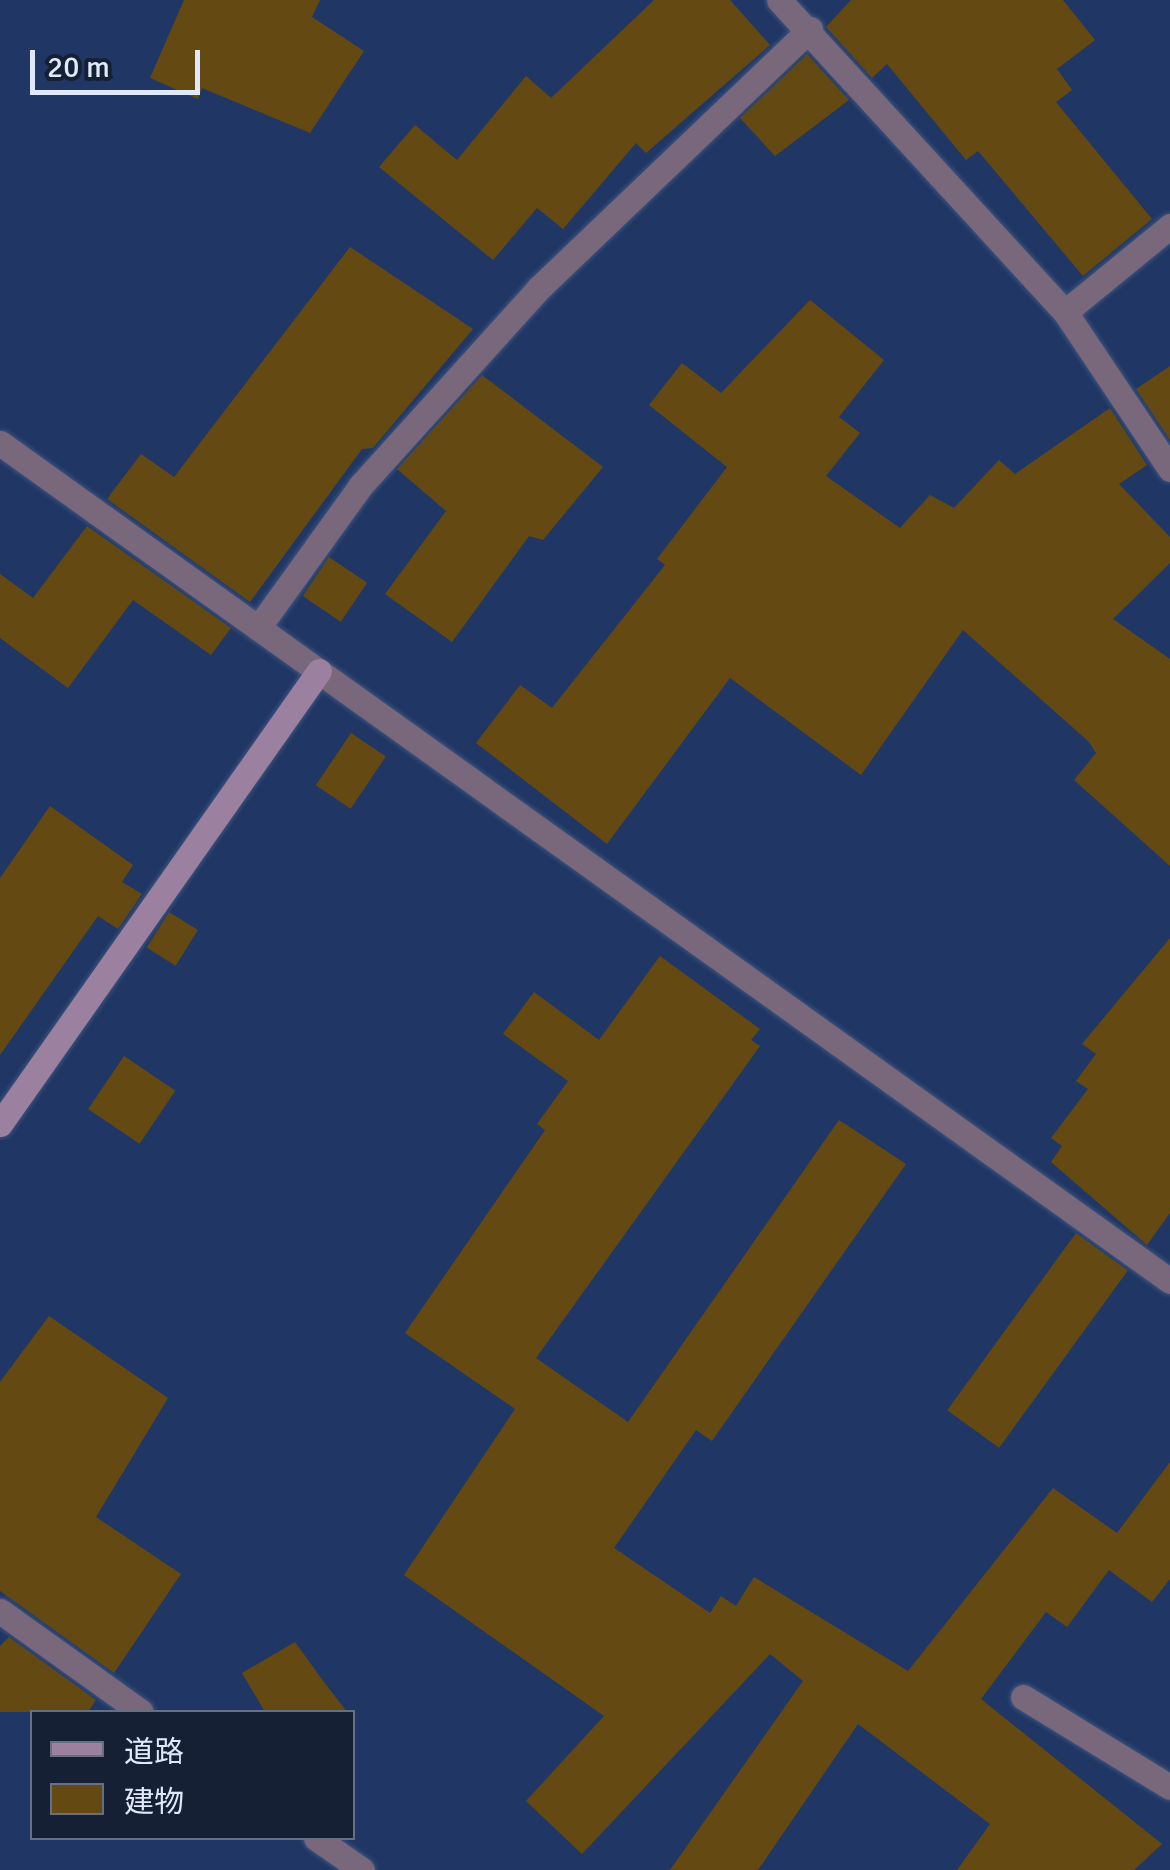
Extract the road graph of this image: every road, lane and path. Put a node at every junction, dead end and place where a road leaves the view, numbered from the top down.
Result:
1 (779, 0) edge
2 (810, 29) junction
3 (1170, 226) edge
4 (1065, 312) junction
5 (0, 443) edge
6 (1170, 469) edge
7 (258, 628) junction
8 (319, 672) junction
9 (0, 1124) edge
10 (1170, 1281) edge
11 (0, 1612) edge
12 (1024, 1698) dead end
13 (139, 1710) edge
14 (1170, 1788) edge
15 (319, 1840) edge
16 (362, 1870) edge

1 - 2 street
2 - 4 street
2 - 7 street
3 - 4 street
4 - 6 street
5 - 7 street
7 - 8 street
8 - 9 street
8 - 10 street
11 - 13 street
12 - 14 street
15 - 16 street

